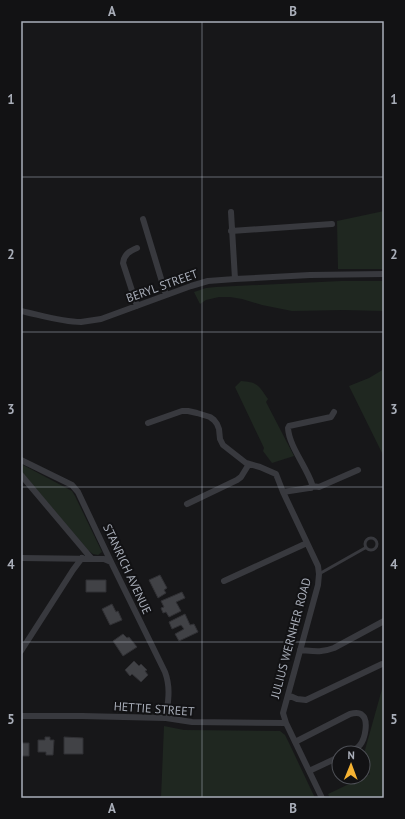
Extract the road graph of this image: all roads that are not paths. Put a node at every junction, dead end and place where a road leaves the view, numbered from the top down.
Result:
1 (230, 212) dead end
2 (143, 219) dead end
3 (332, 224) dead end
4 (231, 231) junction
5 (137, 248) dead end
6 (384, 274) edge
7 (235, 279) junction
8 (166, 295) junction
9 (137, 306) junction
10 (21, 311) edge
11 (334, 412) dead end
12 (148, 423) dead end
13 (21, 460) edge
14 (249, 464) junction
15 (358, 470) dead end
16 (21, 475) edge
17 (312, 486) junction
18 (283, 492) junction
19 (187, 504) dead end
20 (307, 543) junction
21 (365, 548) junction
22 (21, 558) edge
23 (82, 558) junction
24 (91, 558) junction
25 (111, 562) junction
26 (319, 574) junction
27 (224, 581) dead end
28 (384, 621) edge
29 (300, 650) junction
30 (21, 651) edge
31 (382, 664) dead end
32 (288, 695) junction
33 (21, 716) edge
34 (166, 718) junction
35 (286, 723) junction
36 (294, 742) junction
37 (360, 745) edge
38 (331, 761) edge
39 (309, 771) junction
40 (322, 798) edge

1 - 4 street
2 - 8 street
3 - 4 street
4 - 7 street
5 - 9 street
6 - 7 street, BERYL STREET
7 - 8 street, BERYL STREET
8 - 9 street, BERYL STREET
9 - 10 street, BERYL STREET
11 - 17 street
12 - 14 street, JULIUS WERNHER ROAD
13 - 25 street, STANRICH AVENUE
14 - 18 street, JULIUS WERNHER ROAD
14 - 19 street
15 - 17 street
16 - 24 street
17 - 18 street
18 - 20 street, JULIUS WERNHER ROAD
20 - 26 street, JULIUS WERNHER ROAD
20 - 27 street
21 - 21 lane
21 - 26 lane
22 - 23 street
23 - 24 street
23 - 30 street
24 - 25 street
25 - 34 street, STANRICH AVENUE
26 - 29 street, JULIUS WERNHER ROAD
28 - 29 street
29 - 32 street, JULIUS WERNHER ROAD
31 - 32 street
32 - 35 street, JULIUS WERNHER ROAD
33 - 34 street, HETTIE STREET
34 - 35 street, HETTIE STREET
35 - 36 street, JULIUS WERNHER ROAD
36 - 37 street
36 - 39 street, JULIUS WERNHER ROAD
38 - 39 street
39 - 40 street, JULIUS WERNHER ROAD

